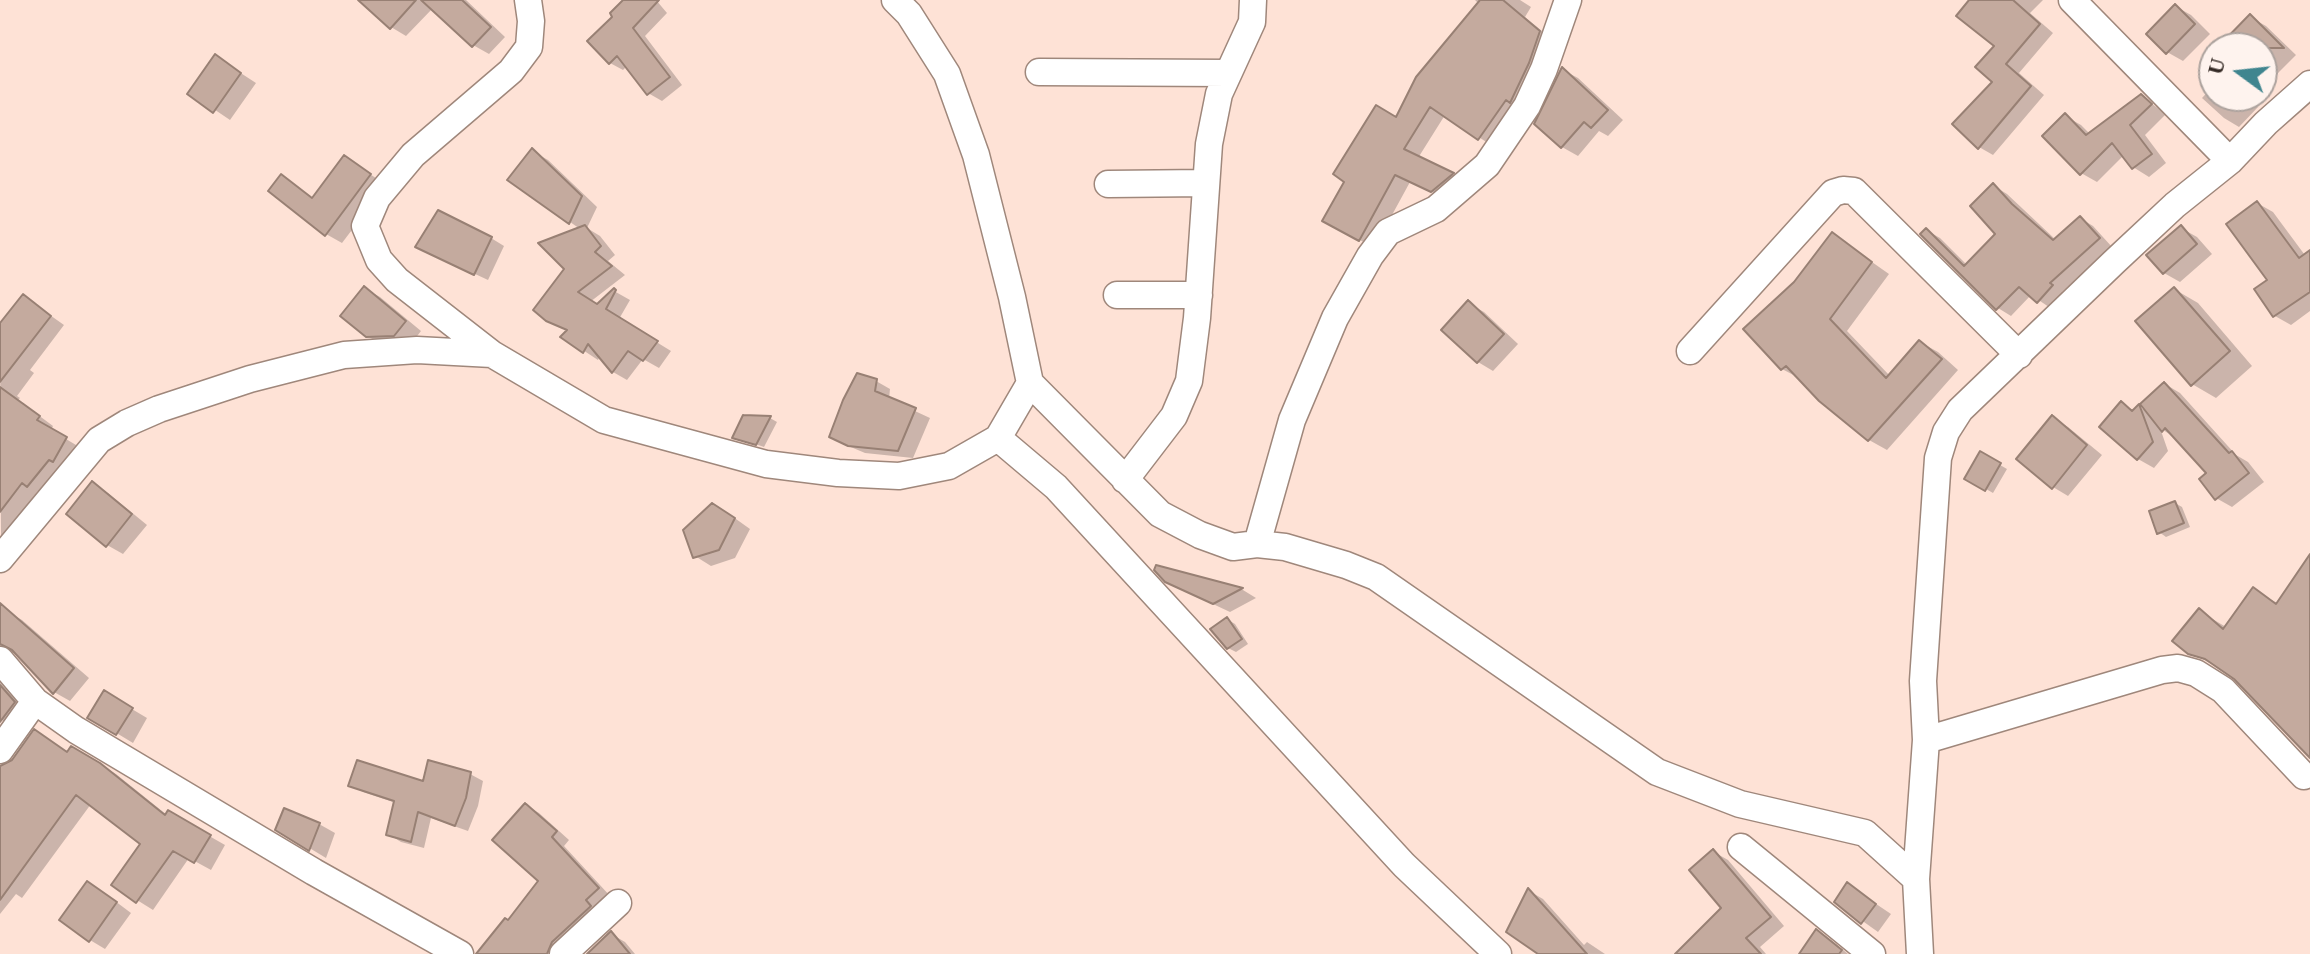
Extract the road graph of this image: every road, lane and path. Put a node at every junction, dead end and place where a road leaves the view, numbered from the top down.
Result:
1 (528, 0) edge
2 (1253, 0) edge
3 (1568, 0) edge
4 (2072, 0) edge
5 (908, 5) edge
6 (1039, 72) dead end
7 (1228, 73) junction
8 (2310, 84) edge
9 (2230, 161) junction
10 (1206, 183) junction
11 (1108, 184) dead end
12 (1117, 295) dead end
13 (1199, 295) junction
14 (1690, 351) dead end
15 (492, 354) junction
16 (2019, 355) junction
17 (1030, 383) junction
18 (998, 438) junction
19 (1125, 480) junction
20 (1257, 544) junction
21 (0, 559) edge
22 (0, 660) edge
23 (35, 701) junction
24 (1926, 740) junction
25 (0, 750) edge
26 (2304, 776) dead end
27 (1741, 847) dead end
28 (1916, 879) junction
29 (618, 903) dead end
30 (460, 954) edge
31 (563, 954) edge
32 (1498, 954) edge
33 (1872, 954) edge
34 (1920, 954) edge

1 - 15 street
2 - 7 street
3 - 20 street
4 - 9 street
5 - 17 street
6 - 7 street
7 - 10 street
8 - 9 street
9 - 16 street
10 - 11 street
10 - 13 street
12 - 13 street
13 - 19 street
14 - 16 street
15 - 18 street
15 - 21 street
16 - 24 street
17 - 18 street
17 - 19 street
18 - 32 street
19 - 20 street
20 - 28 street
22 - 23 street
23 - 25 street
23 - 30 street
24 - 26 street
24 - 28 street
27 - 33 street
28 - 34 street
29 - 31 street

